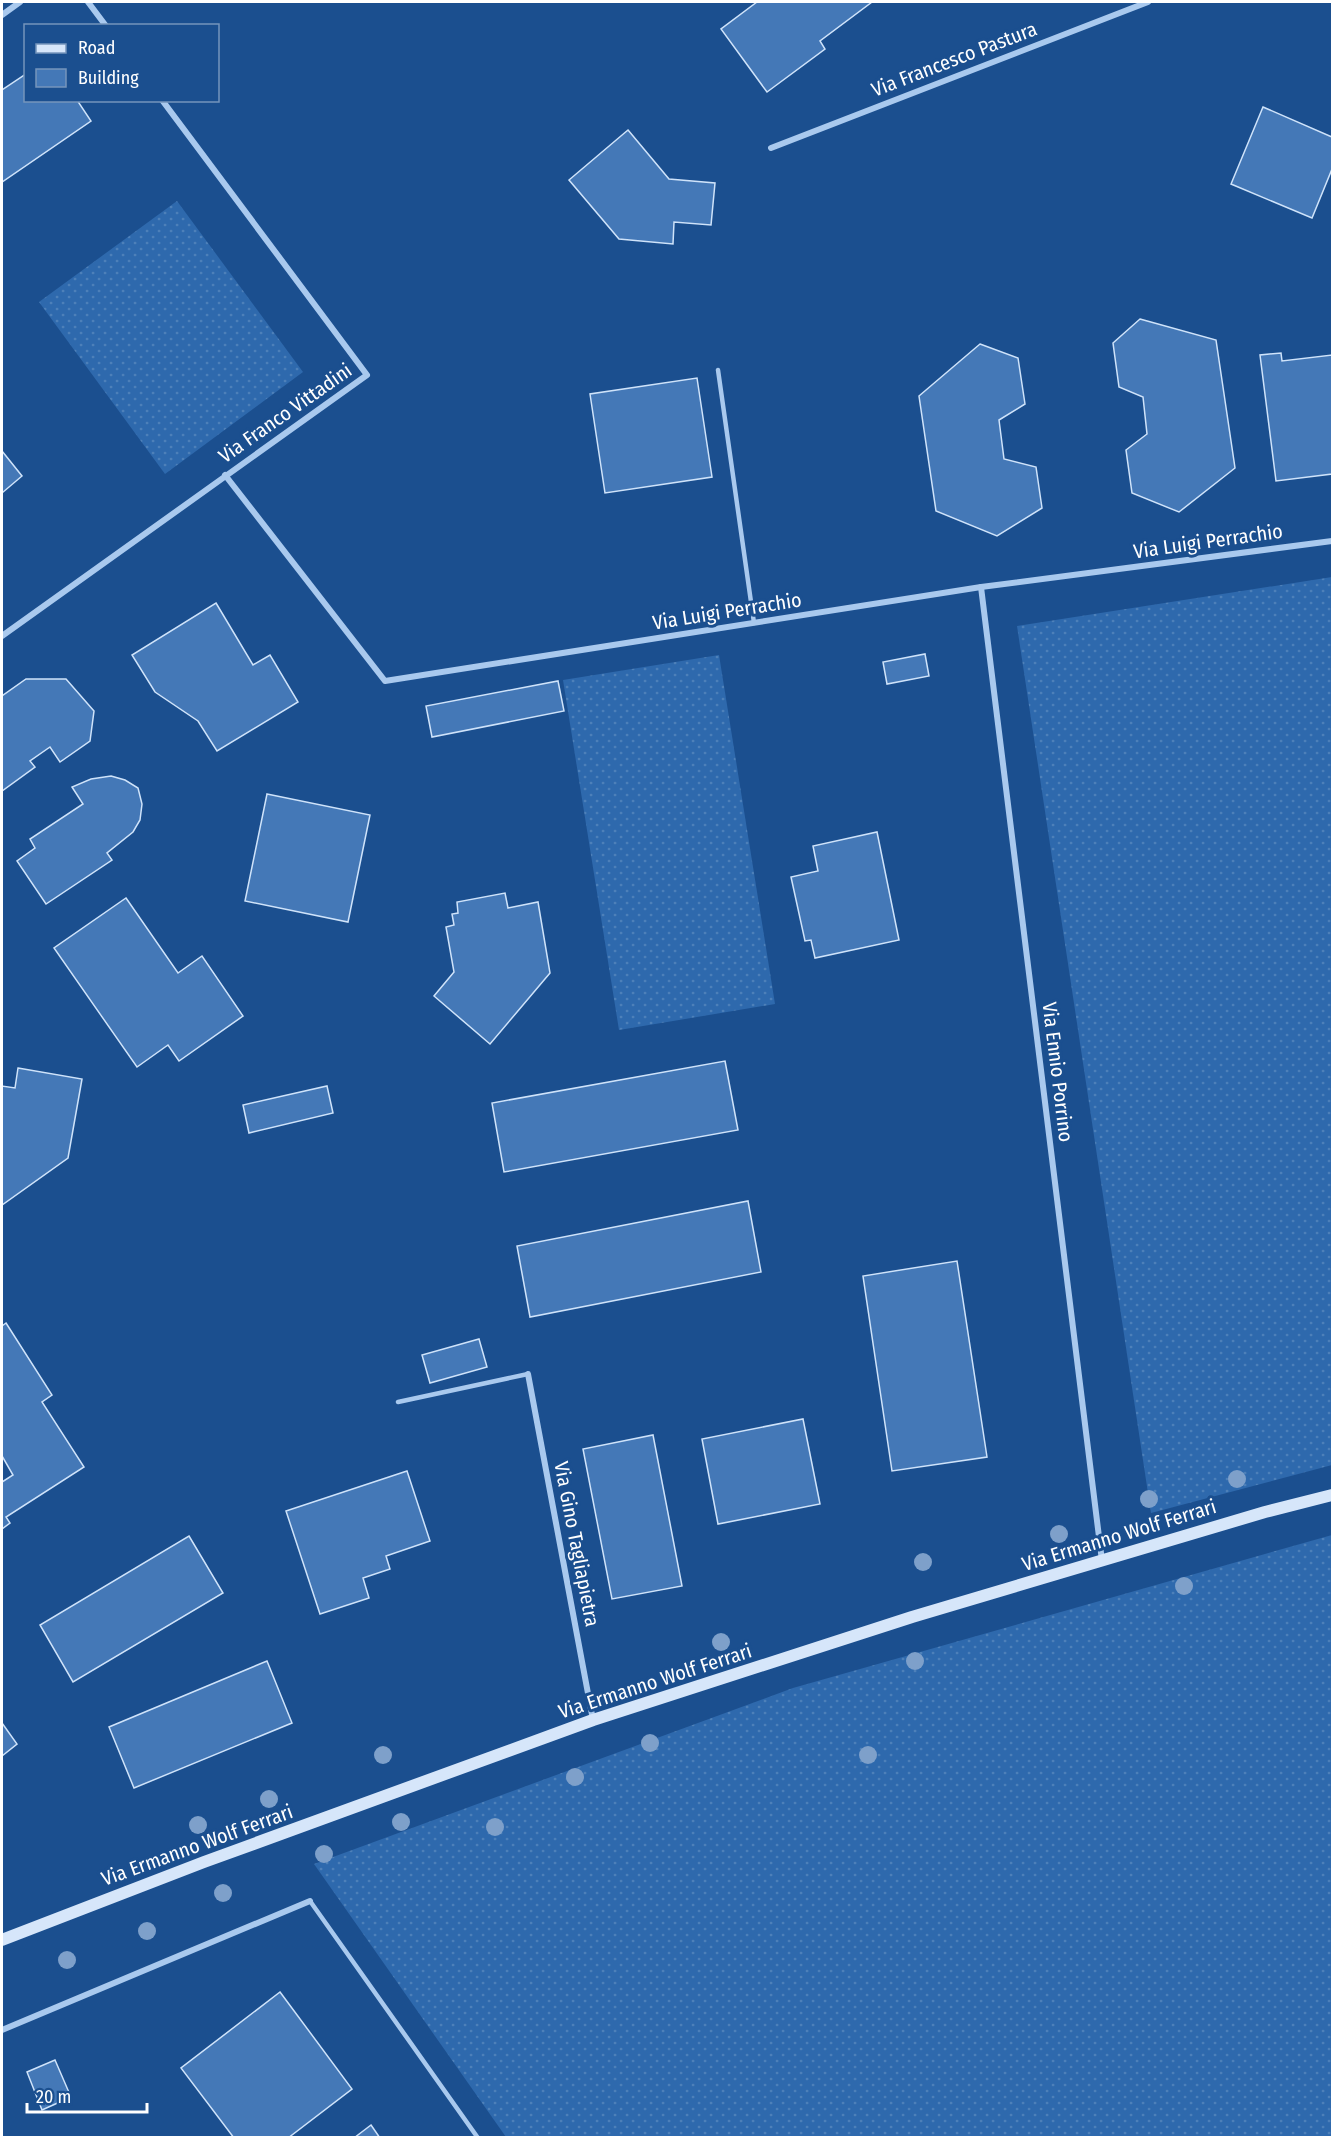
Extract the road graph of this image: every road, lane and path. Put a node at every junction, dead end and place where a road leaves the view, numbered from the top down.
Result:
1 (20, 2) edge
2 (88, 2) edge
3 (1148, 2) edge
4 (2, 15) edge
5 (104, 24) edge
6 (163, 102) edge
7 (771, 148) dead end
8 (718, 370) dead end
9 (225, 475) junction
10 (1332, 541) edge
11 (981, 587) junction
12 (754, 623) junction
13 (2, 636) edge
14 (528, 1374) joint
15 (398, 1402) dead end
16 (1332, 1495) edge
17 (1102, 1561) junction
18 (593, 1720) junction
19 (310, 1901) joint
20 (2, 1940) edge
21 (2, 2030) edge
22 (478, 2138) edge

1 - 4 street
2 - 5 street
3 - 7 street, Via Francesco Pastura
6 - 9 street, Via Franco Vittadini
8 - 12 lane
9 - 12 street, Via Luigi Perrachio
9 - 13 street, Via Franco Vittadini
10 - 11 street, Via Luigi Perrachio
11 - 12 street, Via Luigi Perrachio
11 - 17 street, Via Ennio Porrino
14 - 15 lane
14 - 18 street, Via Gino Tagliapietra
16 - 17 street, Via Ermanno Wolf Ferrari
17 - 18 street, Via Ermanno Wolf Ferrari
18 - 20 street, Via Ermanno Wolf Ferrari
19 - 21 street
19 - 22 lane

